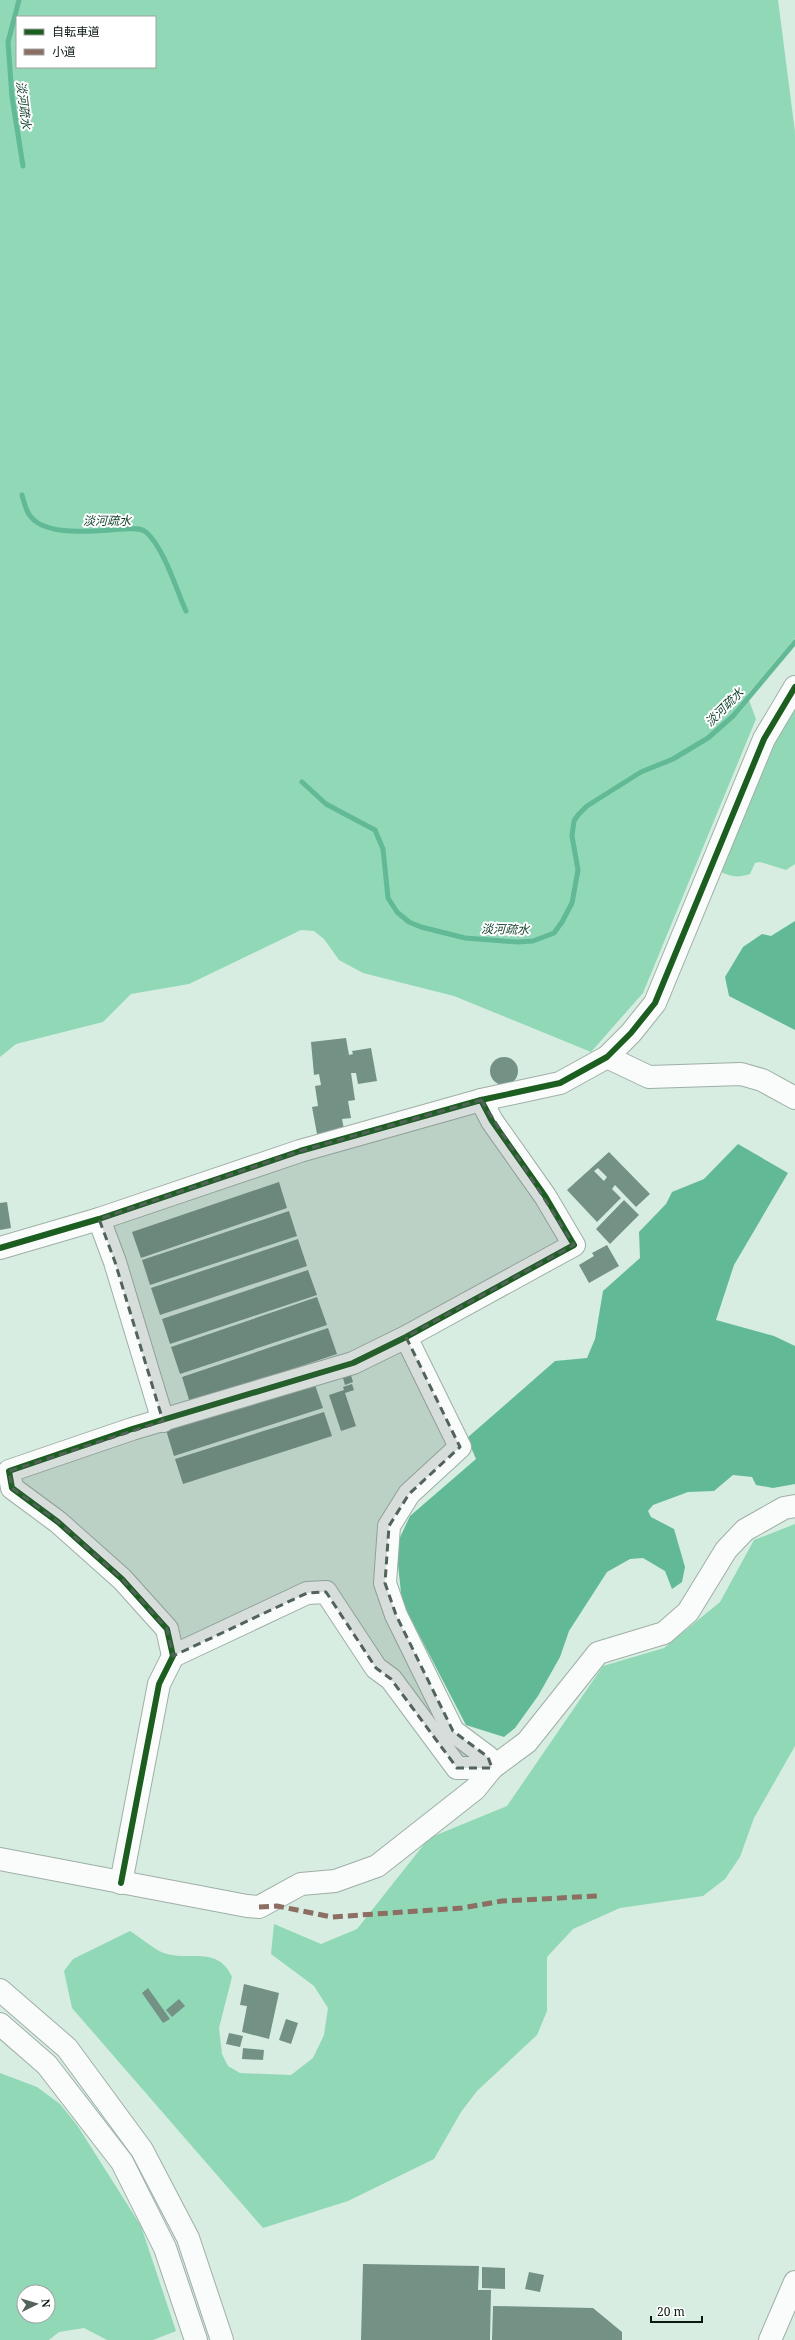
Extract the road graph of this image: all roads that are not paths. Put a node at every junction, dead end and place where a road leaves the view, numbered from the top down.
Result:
1 (795, 687) edge
2 (607, 1057) junction
3 (795, 1098) edge
4 (480, 1100) junction
5 (99, 1219) junction
6 (0, 1248) edge
7 (406, 1337) junction
8 (162, 1421) junction
9 (6, 1490) edge
10 (795, 1506) edge
11 (173, 1656) junction
12 (492, 1768) junction
13 (0, 1858) edge
14 (121, 1883) junction
15 (0, 1990) edge
16 (0, 2024) edge
17 (795, 2282) edge
18 (196, 2340) edge
19 (222, 2340) edge
20 (770, 2340) edge

1 - 2 street
2 - 3 street
2 - 4 street
4 - 5 street
4 - 7 street
5 - 6 street
5 - 8 street
7 - 8 street
7 - 12 street
8 - 9 street
9 - 11 street
10 - 12 street
11 - 12 street
11 - 14 street
12 - 14 street
13 - 14 street
15 - 19 street
16 - 18 street
17 - 20 street

